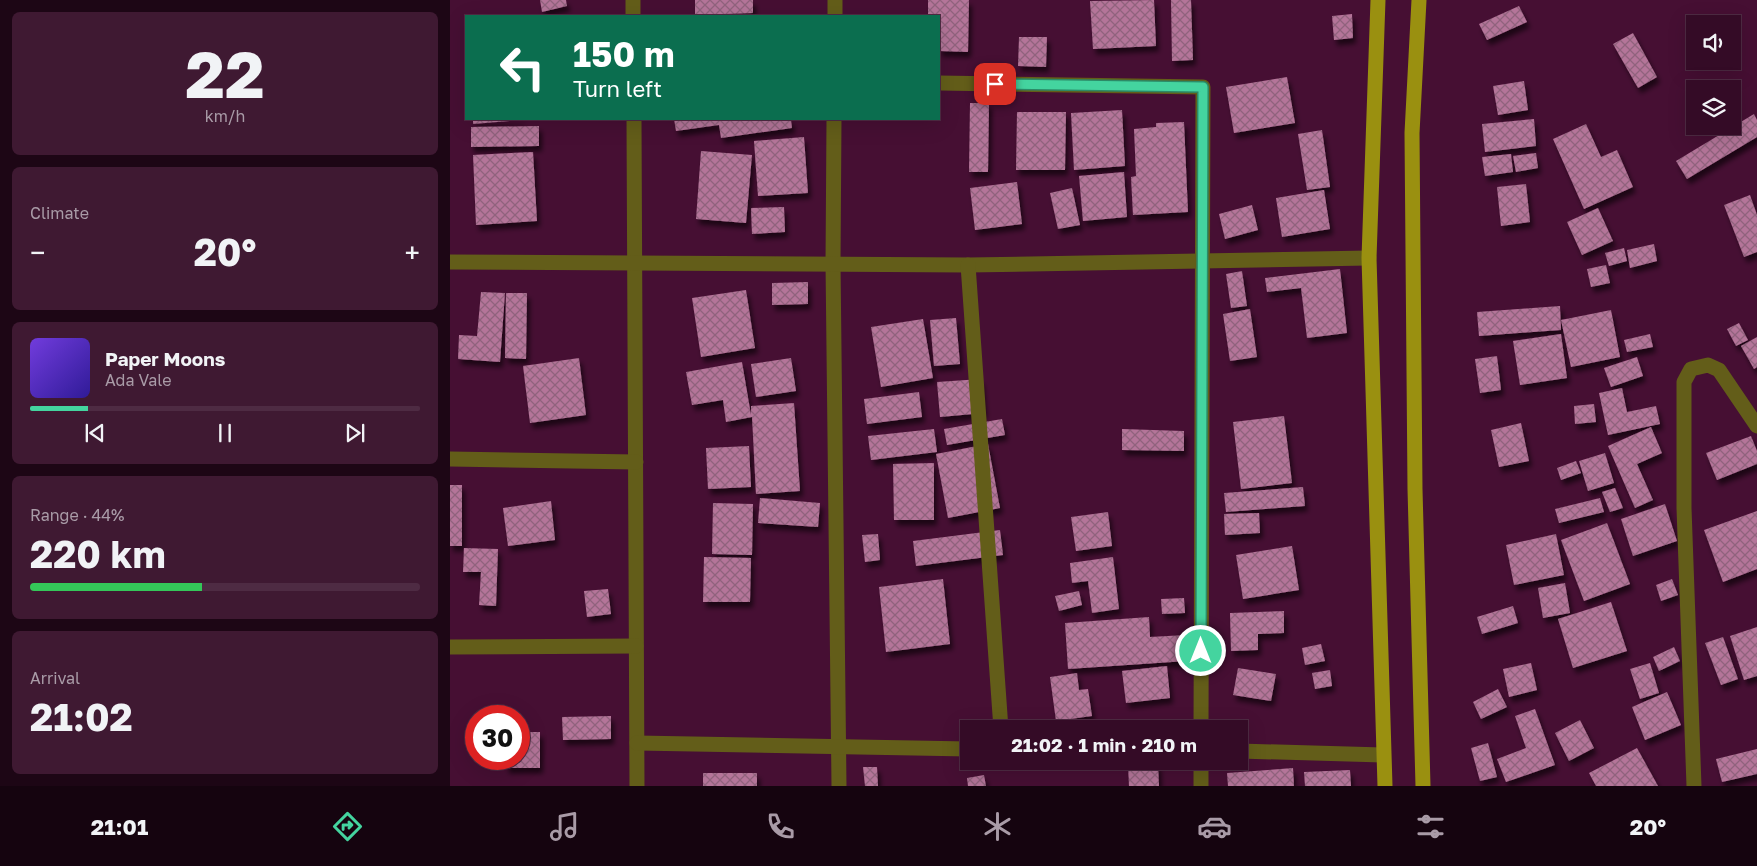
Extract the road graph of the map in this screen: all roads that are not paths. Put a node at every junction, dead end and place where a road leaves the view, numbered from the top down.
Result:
1 (633, 0) edge
2 (835, 0) edge
3 (1378, 0) edge
4 (1419, 0) edge
5 (633, 15) edge
6 (835, 15) edge
7 (940, 83) edge
8 (634, 120) edge
9 (834, 120) edge
10 (1369, 258) junction
11 (1203, 261) junction
12 (450, 262) edge
13 (635, 262) junction
14 (833, 263) junction
15 (968, 265) junction
16 (1757, 426) edge
17 (450, 459) edge
18 (636, 462) junction
19 (636, 646) junction
20 (450, 647) edge
21 (1000, 720) edge
22 (1201, 720) edge
23 (637, 743) junction
24 (839, 748) junction
25 (960, 749) edge
26 (1248, 751) edge
27 (1384, 754) junction
28 (1201, 770) edge
29 (638, 786) edge
30 (839, 786) edge
31 (1201, 786) edge
32 (1385, 786) edge
33 (1423, 786) edge
34 (1694, 786) edge

1 - 5 street
2 - 6 street
3 - 10 main road
4 - 33 main road
7 - 11 street
8 - 13 street
9 - 14 street
10 - 11 street
10 - 27 main road
11 - 15 street
11 - 22 street
12 - 13 street
13 - 14 street
13 - 18 street
14 - 15 street
14 - 24 street
15 - 21 street
16 - 34 street
17 - 18 street
18 - 19 street
19 - 20 street
19 - 23 street
23 - 24 street
23 - 29 street
24 - 25 street
24 - 30 street
26 - 27 street
27 - 32 main road
28 - 31 street

